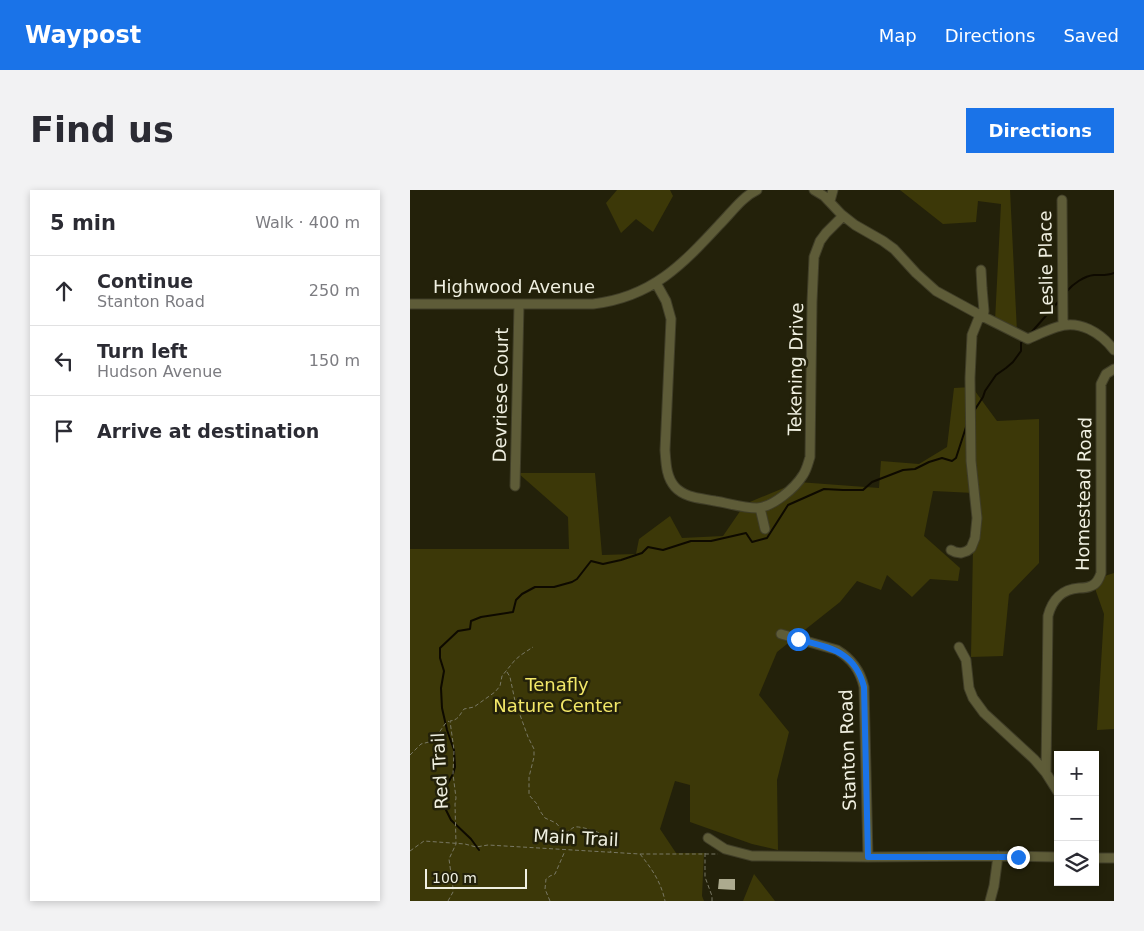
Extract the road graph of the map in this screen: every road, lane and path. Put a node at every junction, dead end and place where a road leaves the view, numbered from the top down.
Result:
1 (757, 190) edge
2 (814, 190) edge
3 (834, 190) edge
4 (1062, 200) dead end
5 (830, 201) junction
6 (843, 216) junction
7 (981, 270) dead end
8 (656, 282) junction
9 (410, 304) edge
10 (519, 304) junction
11 (981, 316) junction
12 (1063, 325) junction
13 (1114, 350) edge
14 (1114, 369) edge
15 (516, 486) dead end
16 (760, 508) junction
17 (765, 529) dead end
18 (952, 550) dead end
19 (781, 634) dead end
20 (533, 647) dead end
21 (959, 647) dead end
22 (506, 672) junction
23 (450, 721) junction
24 (410, 755) edge
25 (1046, 773) junction
26 (1054, 786) edge
27 (708, 838) dead end
28 (456, 844) junction
29 (566, 850) junction
30 (410, 851) edge
31 (611, 852) junction
32 (705, 853) junction
33 (640, 854) junction
34 (724, 854) dead end
35 (998, 856) junction
36 (1099, 856) edge
37 (868, 857) junction
38 (1054, 857) edge
39 (1114, 858) edge
40 (448, 901) edge
41 (550, 901) edge
42 (665, 901) edge
43 (712, 901) edge
44 (990, 901) edge

1 - 8 street, Highwood Avenue
2 - 5 street
3 - 5 street
4 - 12 street, Leslie Place
5 - 6 street
6 - 11 street
6 - 16 street, Tekening Drive
7 - 11 street
8 - 10 street, Highwood Avenue
8 - 16 street
9 - 10 street, Highwood Avenue
10 - 15 street, Devriese Court
11 - 12 street
11 - 18 street
12 - 13 street
14 - 25 street, Homestead Road
16 - 17 street
19 - 37 street, Stanton Road
20 - 22 path, Red Trail
21 - 25 street
22 - 23 path, Red Trail
22 - 31 path
23 - 24 path
23 - 28 path, Red Trail
25 - 26 street
27 - 37 street
28 - 29 path, Main Trail
28 - 30 path, Main Trail
28 - 40 path, Red Trail
29 - 31 path, Main Trail
29 - 41 path
31 - 33 path, Main Trail
32 - 33 path, Main Trail
32 - 34 path, Main Trail
32 - 43 path
33 - 42 path
35 - 37 street
35 - 38 street
35 - 44 street
36 - 39 street

